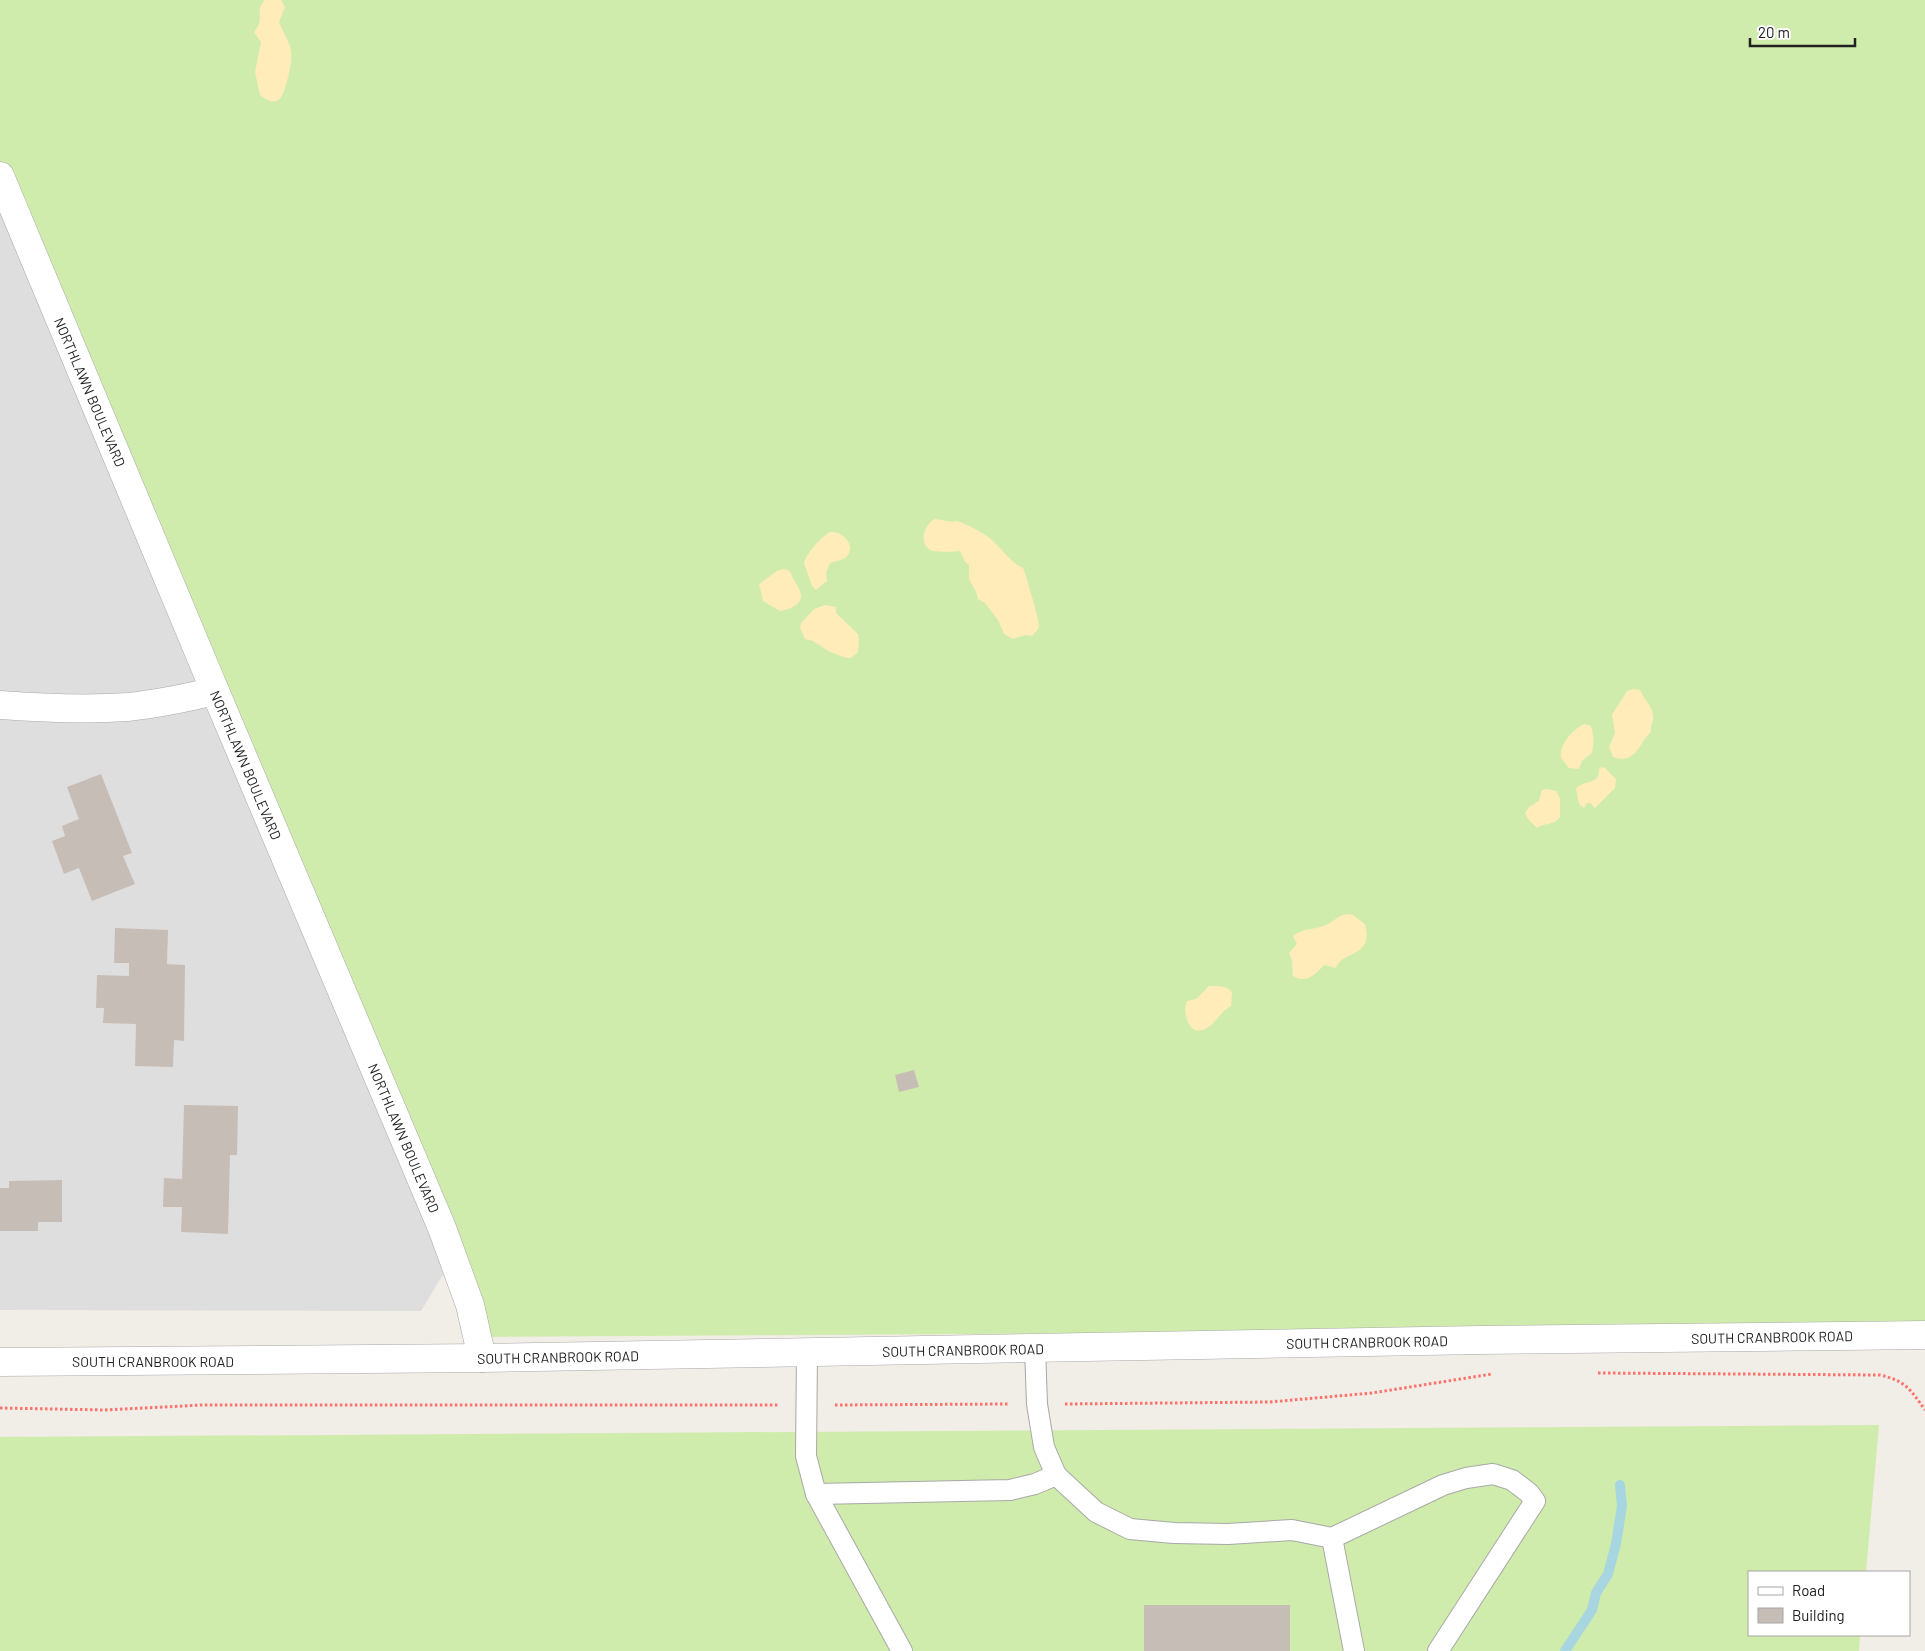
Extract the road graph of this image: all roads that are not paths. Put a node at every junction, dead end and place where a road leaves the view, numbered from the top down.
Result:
1 (0, 176) edge
2 (215, 692) junction
3 (0, 705) edge
4 (1925, 1335) edge
5 (1036, 1348) junction
6 (807, 1353) junction
7 (482, 1358) junction
8 (0, 1362) edge
9 (1056, 1475) junction
10 (816, 1494) junction
11 (1332, 1538) junction
12 (902, 1651) edge
13 (1354, 1651) edge
14 (1438, 1651) edge

1 - 2 street, NORTHLAWN BOULEVARD
2 - 3 street
2 - 7 street, NORTHLAWN BOULEVARD
4 - 5 street, SOUTH CRANBROOK ROAD
5 - 6 street, SOUTH CRANBROOK ROAD
5 - 9 lane
6 - 7 street, SOUTH CRANBROOK ROAD
6 - 10 lane
7 - 8 street, SOUTH CRANBROOK ROAD
9 - 10 lane
9 - 11 lane
10 - 12 lane
11 - 13 lane
11 - 14 lane

